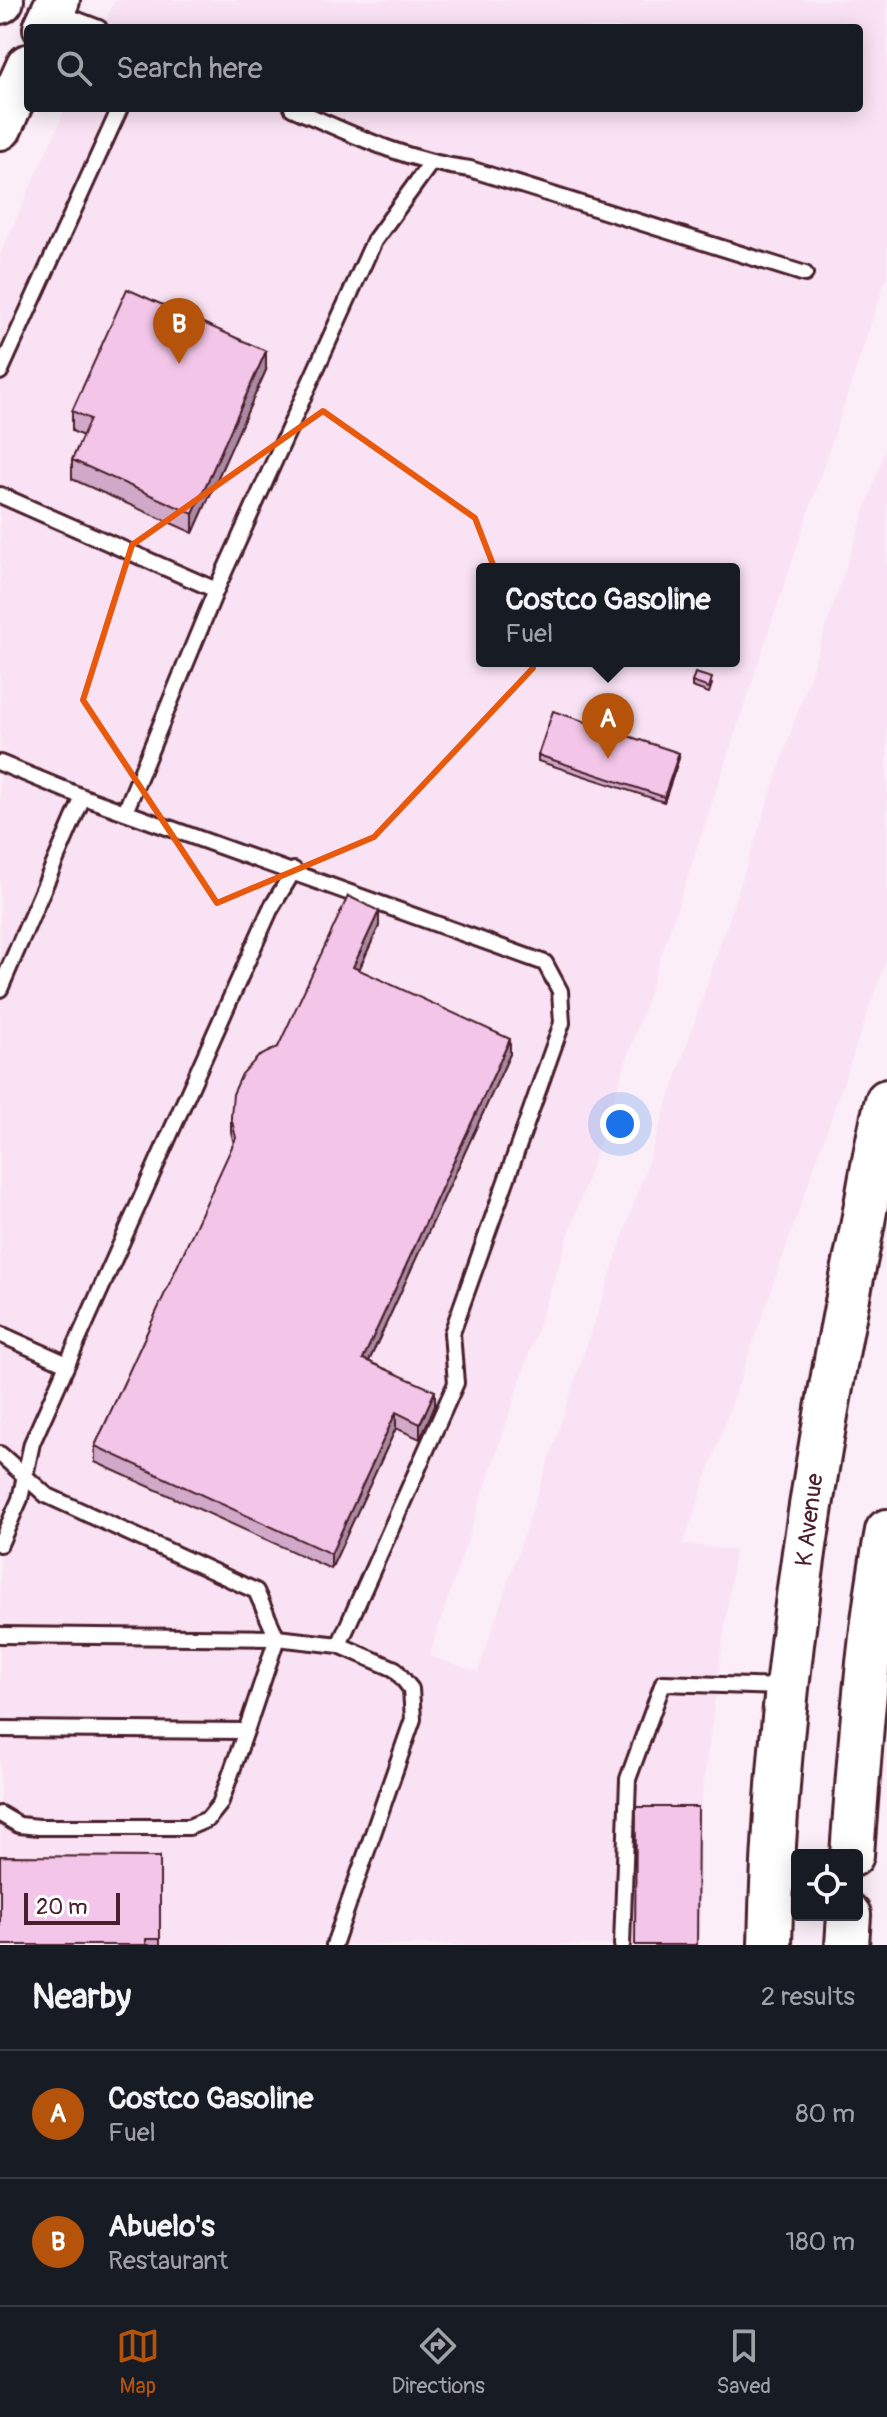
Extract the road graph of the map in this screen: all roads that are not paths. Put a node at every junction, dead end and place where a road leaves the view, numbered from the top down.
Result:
1 (52, 13) edge
2 (86, 24) edge
3 (24, 75) edge
4 (118, 112) edge
5 (301, 112) edge
6 (0, 128) edge
7 (430, 164) junction
8 (805, 274) dead end
9 (0, 372) edge
10 (0, 495) edge
11 (216, 590) junction
12 (0, 763) edge
13 (83, 797) junction
14 (125, 812) junction
15 (294, 870) junction
16 (0, 989) edge
17 (887, 1101) edge
18 (0, 1334) edge
19 (67, 1364) junction
20 (0, 1454) edge
21 (25, 1475) junction
22 (0, 1544) edge
23 (886, 1544) edge
24 (0, 1635) edge
25 (277, 1638) junction
26 (339, 1645) junction
27 (789, 1687) junction
28 (0, 1729) edge
29 (246, 1731) junction
30 (0, 1814) edge
31 (852, 1849) edge
32 (849, 1921) edge
33 (334, 1945) edge
34 (622, 1945) edge
35 (770, 1945) edge
36 (847, 1945) edge

1 - 2 lane
3 - 6 main road
4 - 9 lane
5 - 7 lane
7 - 8 lane
7 - 11 lane
10 - 11 lane
11 - 14 lane
12 - 13 lane
13 - 14 lane
13 - 16 lane
14 - 15 lane
15 - 19 lane
15 - 26 lane
17 - 27 main road, K Avenue
18 - 19 lane
19 - 21 lane
20 - 21 lane
21 - 22 lane
21 - 25 lane
23 - 31 main road
24 - 25 lane
25 - 26 lane
25 - 29 lane
26 - 33 lane
27 - 34 lane
27 - 35 main road, K Avenue
28 - 29 lane
29 - 30 lane
32 - 36 main road

